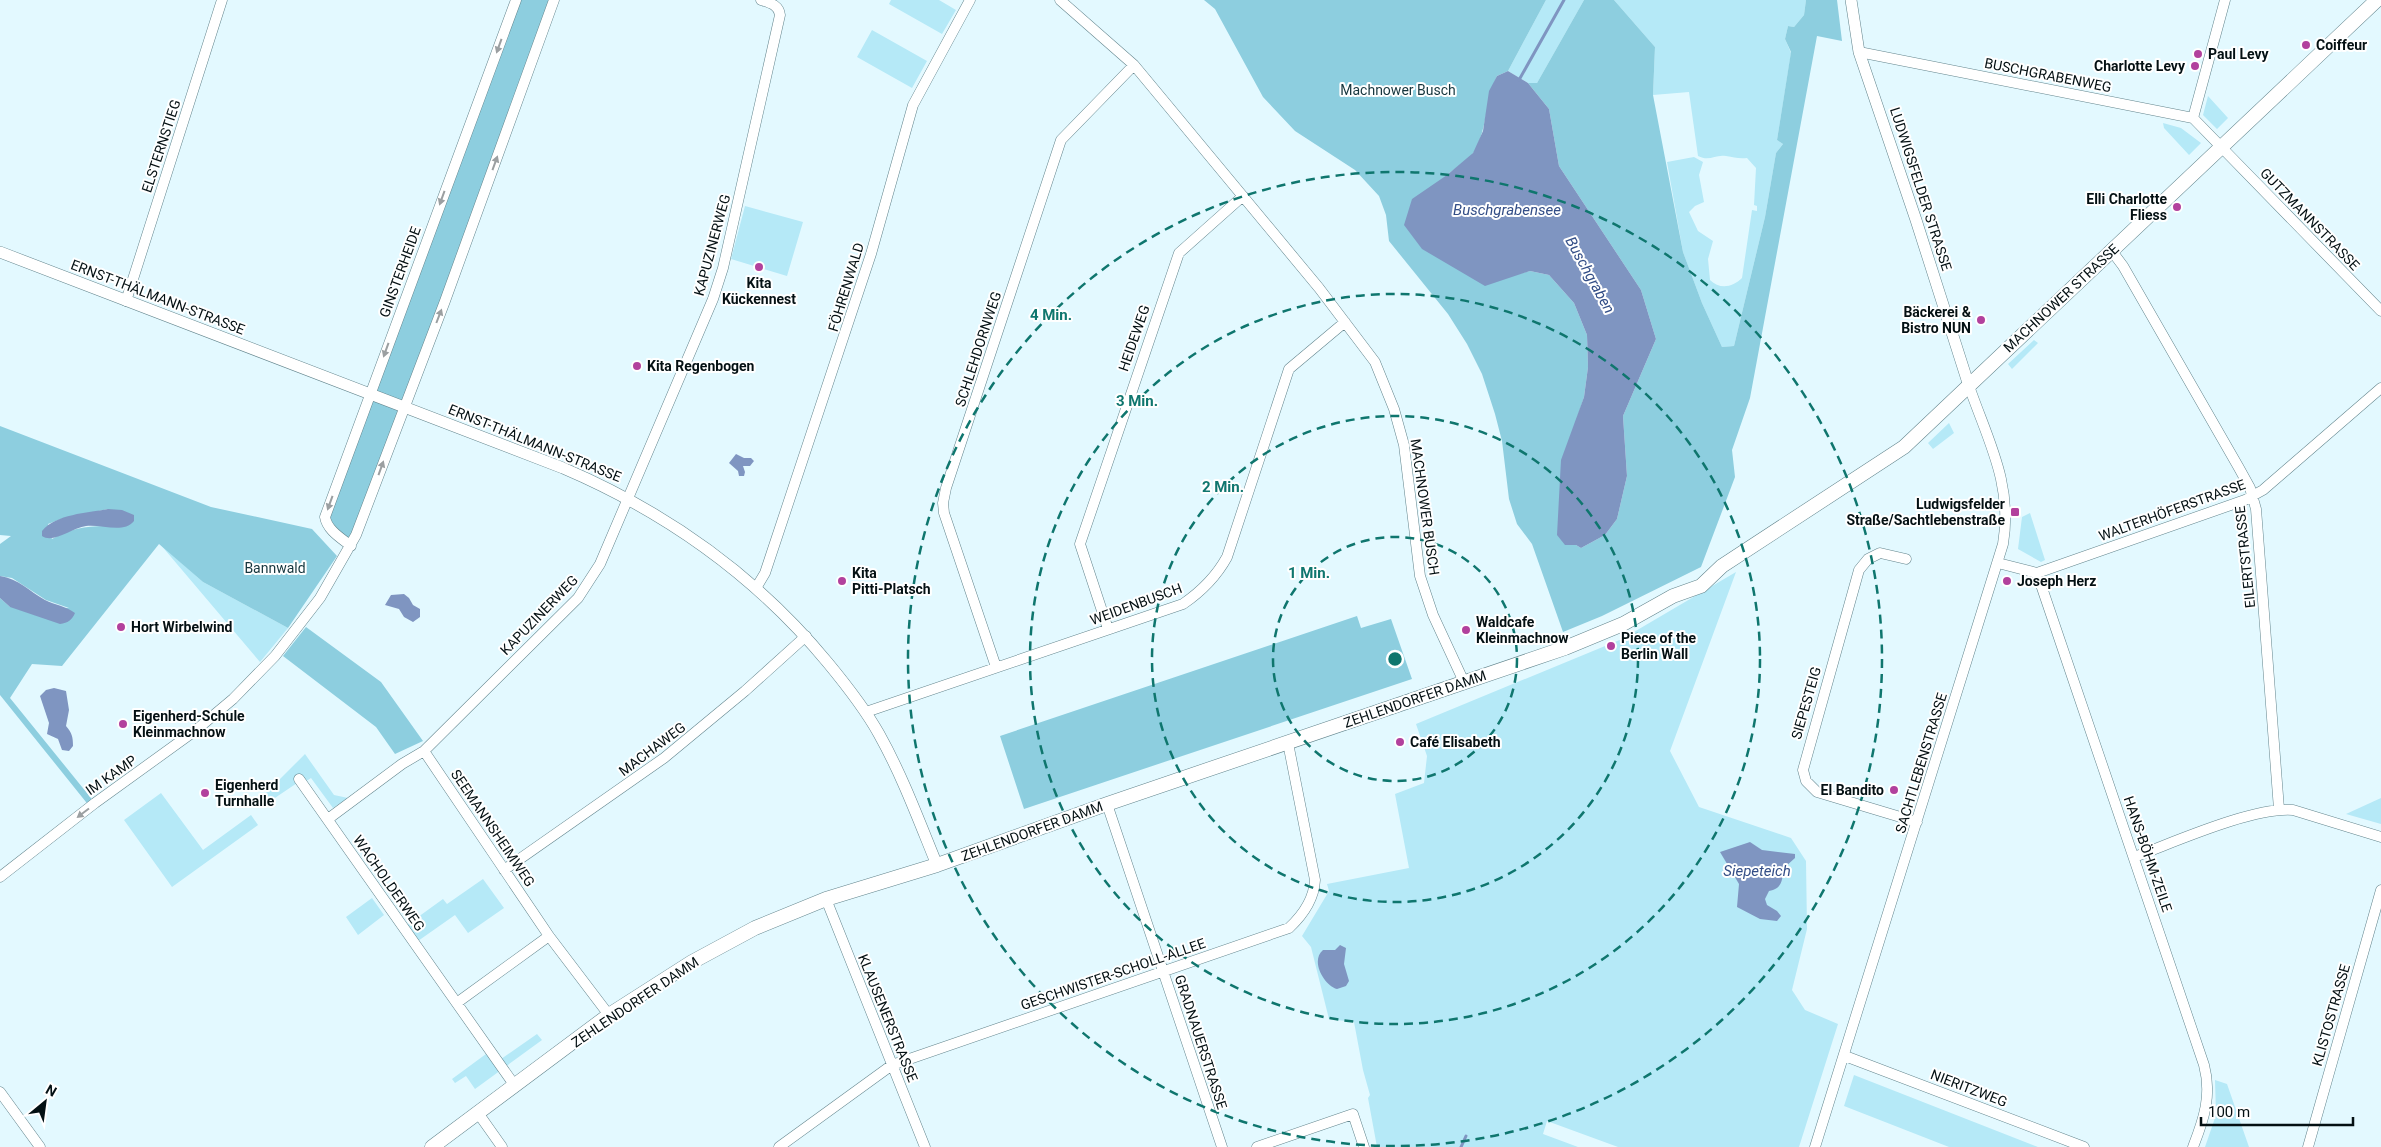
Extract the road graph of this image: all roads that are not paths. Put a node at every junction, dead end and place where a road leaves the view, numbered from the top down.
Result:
1 (222, 0) edge
2 (516, 0) edge
3 (554, 0) edge
4 (760, 0) edge
5 (970, 0) edge
6 (1060, 0) edge
7 (1851, 0) edge
8 (2225, 0) edge
9 (2377, 0) edge
10 (1859, 52) junction
11 (1134, 65) junction
12 (2193, 118) junction
13 (2220, 147) junction
14 (1243, 196) junction
15 (2111, 250) junction
16 (0, 252) edge
17 (126, 301) junction
18 (2381, 311) edge
19 (1346, 322) junction
20 (1969, 386) junction
21 (2381, 388) edge
22 (370, 394) junction
23 (404, 406) junction
24 (2253, 496) junction
25 (629, 499) junction
26 (351, 546) junction
27 (1906, 559) dead end
28 (1998, 563) junction
29 (2037, 573) junction
30 (1694, 584) joint
31 (756, 588) junction
32 (1108, 629) junction
33 (806, 636) junction
34 (996, 666) junction
35 (1464, 682) junction
36 (866, 712) junction
37 (1288, 743) junction
38 (424, 751) junction
39 (299, 779) dead end
40 (1107, 804) junction
41 (2279, 809) junction
42 (328, 819) junction
43 (1917, 822) junction
44 (2381, 837) edge
45 (2134, 857) junction
46 (937, 865) junction
47 (504, 870) junction
48 (0, 877) edge
49 (2381, 890) edge
50 (826, 899) junction
51 (549, 936) junction
52 (1163, 970) junction
53 (458, 1002) junction
54 (609, 1015) junction
55 (1845, 1056) junction
56 (892, 1065) junction
57 (515, 1086) junction
58 (0, 1092) edge
59 (478, 1113) junction
60 (40, 1147) edge
61 (432, 1147) edge
62 (502, 1147) edge
63 (779, 1147) edge
64 (925, 1147) edge
65 (1222, 1147) edge
66 (1257, 1147) edge
67 (1364, 1147) edge
68 (1815, 1147) edge
69 (2084, 1147) edge
70 (2193, 1147) edge
71 (2308, 1147) edge

1 - 17 street, ELSTERNSTIEG
2 -> 22 street, GINSTERHEIDE
23 -> 3 street
4 - 25 street, KAPUZINERWEG
5 - 31 street, FÖHRENWALD
6 - 11 street, MACHNOWER BUSCH
7 - 10 street, LUDWIGSFELDER STRASSE
8 - 12 street
9 - 13 main road, MACHNOWER STRASSE
10 - 12 street, BUSCHGRABENWEG
10 - 20 street, LUDWIGSFELDER STRASSE
11 - 14 street, MACHNOWER BUSCH
11 - 34 street, SCHLEHDORNWEG
12 - 13 street
13 - 15 main road, MACHNOWER STRASSE
13 - 18 street, GUTZMANNSTRASSE
14 - 19 street, MACHNOWER BUSCH
14 - 32 street, HEIDEWEG
15 - 20 main road, MACHNOWER STRASSE
15 - 24 street, EILERTSTRASSE
16 - 17 street, ERNST-THÄLMANN-STRASSE
17 - 22 street, ERNST-THÄLMANN-STRASSE
19 - 32 street, WEIDENBUSCH
19 - 35 street, MACHNOWER BUSCH
20 - 28 street, SACHTLEBENSTRASSE
20 - 30 main road, MACHNOWER STRASSE
21 - 24 street, WALTERHÖFERSTRASSE
22 - 23 street, ERNST-THÄLMANN-STRASSE
22 -> 26 street, GINSTERHEIDE
23 - 25 street, ERNST-THÄLMANN-STRASSE
26 -> 23 street
24 - 29 street, WALTERHÖFERSTRASSE
24 - 41 street, EILERTSTRASSE
25 - 31 street, ERNST-THÄLMANN-STRASSE
25 - 38 street, KAPUZINERWEG
26 -> 48 street, IM KAMP
27 - 43 street, SIEPESTEIG
28 - 29 street
28 - 43 street, SACHTLEBENSTRASSE
29 - 45 street, HANS-BÖHM-ZEILE
30 - 35 main road, ZEHLENDORFER DAMM
31 - 33 street, ERNST-THÄLMANN-STRASSE
32 - 34 street, WEIDENBUSCH
33 - 36 street, ERNST-THÄLMANN-STRASSE
33 - 47 street, MACHAWEG
34 - 36 street, WEIDENBUSCH
35 - 37 main road, ZEHLENDORFER DAMM
36 - 46 street, ERNST-THÄLMANN-STRASSE
37 - 40 main road, ZEHLENDORFER DAMM
37 - 52 street, GESCHWISTER-SCHOLL-ALLEE
38 - 42 street
38 - 47 street, SEEMANNSHEIMWEG
39 - 42 street, WACHOLDERWEG
40 - 46 main road, ZEHLENDORFER DAMM
40 - 52 street, GRADNAUERSTRASSE
41 - 44 street
41 - 45 street
42 - 53 street, WACHOLDERWEG
43 - 55 street, SACHTLEBENSTRASSE
45 - 70 street, HANS-BÖHM-ZEILE
46 - 50 main road, ZEHLENDORFER DAMM
47 - 51 street, SEEMANNSHEIMWEG
49 - 71 street, KLISTOSTRASSE
50 - 54 main road, ZEHLENDORFER DAMM
50 - 56 street, KLAUSENERSTRASSE
51 - 53 street
51 - 54 street, SEEMANNSHEIMWEG
52 - 56 street, GESCHWISTER-SCHOLL-ALLEE
52 - 65 street, GRADNAUERSTRASSE
53 - 57 street, WACHOLDERWEG
54 - 57 main road, ZEHLENDORFER DAMM
55 - 68 street, SACHTLEBENSTRASSE
55 - 69 street, NIERITZWEG
56 - 63 street, GESCHWISTER-SCHOLL-ALLEE
56 - 64 street, KLAUSENERSTRASSE
57 - 59 main road, ZEHLENDORFER DAMM
58 - 60 street
59 - 61 main road, ZEHLENDORFER DAMM
59 - 62 street
66 - 67 street

